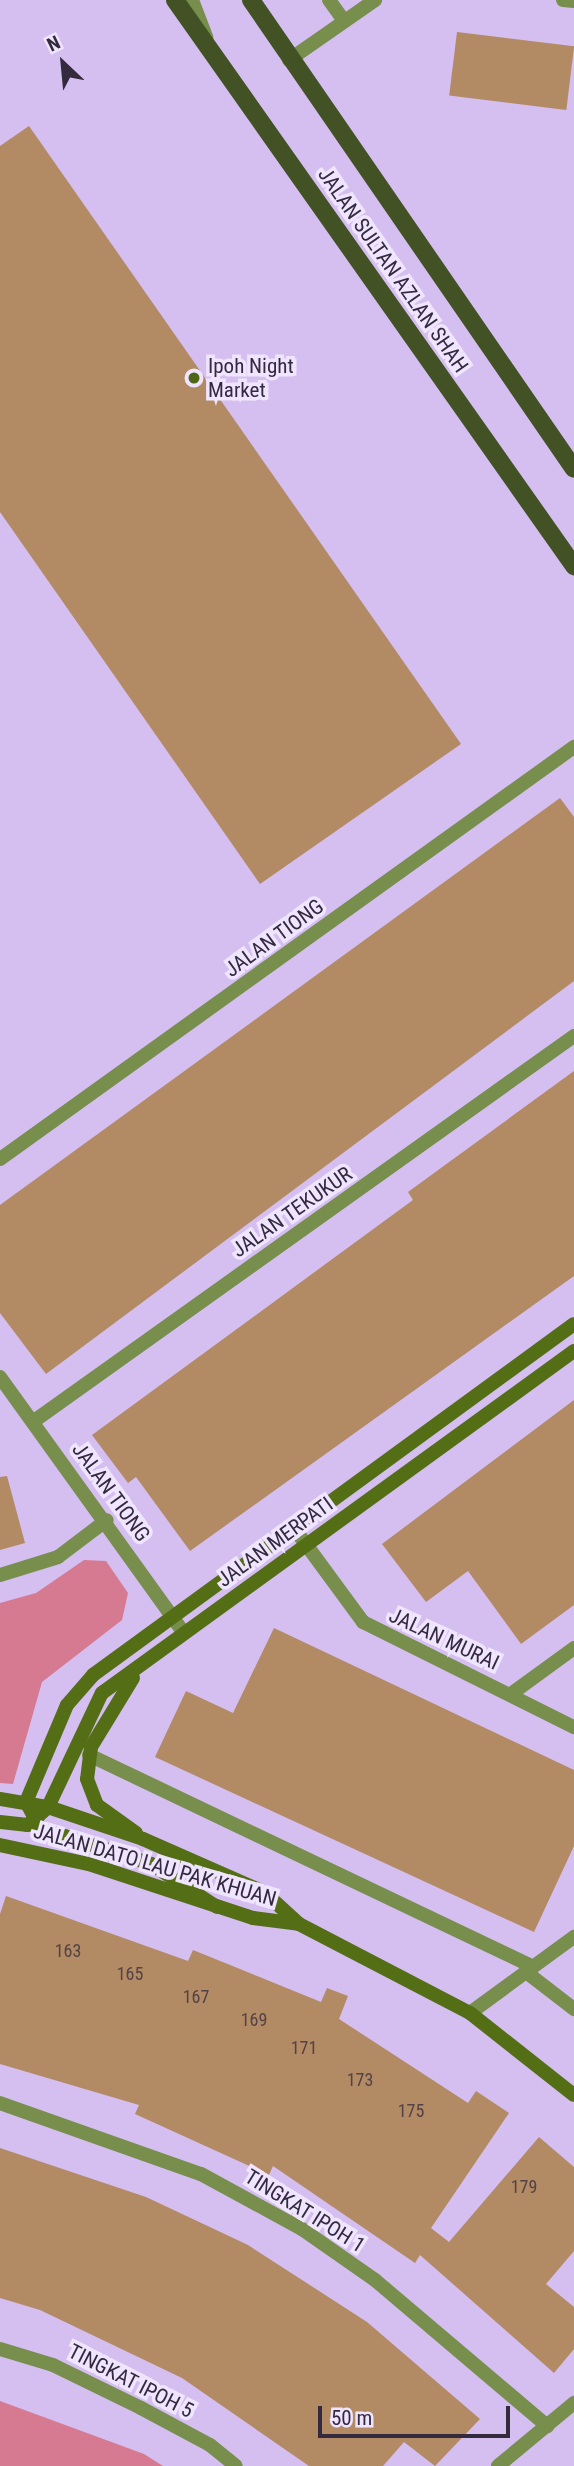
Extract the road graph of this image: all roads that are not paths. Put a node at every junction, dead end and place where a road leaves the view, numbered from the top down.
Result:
1 (175, 0) edge
2 (192, 0) edge
3 (251, 0) edge
4 (329, 0) edge
5 (376, 0) edge
6 (563, 0) edge
7 (574, 1) edge
8 (344, 22) junction
9 (210, 49) junction
10 (289, 60) junction
11 (574, 469) edge
12 (574, 566) edge
13 (573, 748) edge
14 (574, 1036) edge
15 (0, 1160) edge
16 (574, 1324) edge
17 (574, 1351) edge
18 (517, 1365) junction
19 (0, 1377) edge
20 (530, 1383) junction
21 (34, 1421) junction
22 (107, 1520) junction
23 (294, 1528) junction
24 (306, 1545) junction
25 (0, 1575) edge
26 (172, 1617) junction
27 (184, 1633) junction
28 (574, 1648) edge
29 (150, 1659) junction
30 (511, 1694) junction
31 (574, 1727) edge
32 (89, 1755) junction
33 (0, 1799) edge
34 (26, 1802) junction
35 (48, 1807) junction
36 (0, 1822) edge
37 (35, 1822) junction
38 (143, 1839) junction
39 (0, 1845) edge
40 (217, 1907) junction
41 (299, 1924) junction
42 (574, 1937) edge
43 (530, 1969) junction
44 (574, 2009) edge
45 (470, 2013) junction
46 (574, 2095) edge
47 (0, 2103) edge
48 (0, 2349) edge
49 (574, 2403) edge
50 (547, 2426) junction
51 (236, 2466) edge
52 (498, 2466) edge

1 - 9 main road, JALAN SULTAN AZLAN SHAH
2 - 9 street
3 - 10 main road, JALAN SULTAN AZLAN SHAH
4 - 8 street
5 - 8 street
6 - 7 street
8 - 10 street
9 - 12 main road, JALAN SULTAN AZLAN SHAH
10 - 11 main road, JALAN SULTAN AZLAN SHAH
13 - 15 street, JALAN TIONG
14 - 21 street, JALAN TEKUKUR
16 - 18 main road, JALAN MERPATI
17 - 20 main road, JALAN MERPATI
18 - 20 street
18 - 23 main road, JALAN MERPATI
19 - 21 street, JALAN TIONG
20 - 24 main road, JALAN MERPATI
21 - 22 street, JALAN TIONG
22 - 25 street
22 - 26 street, JALAN TIONG
23 - 24 street, JALAN MURAI
23 - 26 main road, JALAN MERPATI
24 - 27 main road, JALAN MERPATI
24 - 30 street, JALAN MURAI
26 - 27 street, JALAN TIONG
26 - 34 main road, JALAN MERPATI
27 - 29 main road, JALAN MERPATI
28 - 30 street
29 - 32 main road
29 - 35 main road, JALAN MERPATI
30 - 31 street, JALAN MURAI
32 - 38 main road
32 - 43 street
33 - 34 main road, JALAN DATO LAU PAK KHUAN
34 - 35 main road, JALAN DATO LAU PAK KHUAN
34 - 37 main road
35 - 37 main road, JALAN MERPATI
35 - 38 main road, JALAN DATO LAU PAK KHUAN
36 - 37 main road
37 - 40 main road
38 - 41 main road, JALAN DATO LAU PAK KHUAN
39 - 40 main road, JALAN DATO LAU PAK KHUAN
40 - 41 main road, JALAN DATO LAU PAK KHUAN
41 - 45 main road, JALAN DATO LAU PAK KHUAN
42 - 43 street
43 - 44 street
43 - 45 street
45 - 46 main road, JALAN DATO LAU PAK KHUAN
47 - 50 street, TINGKAT IPOH 1
48 - 51 street, TINGKAT IPOH 5
49 - 50 street
50 - 52 street

